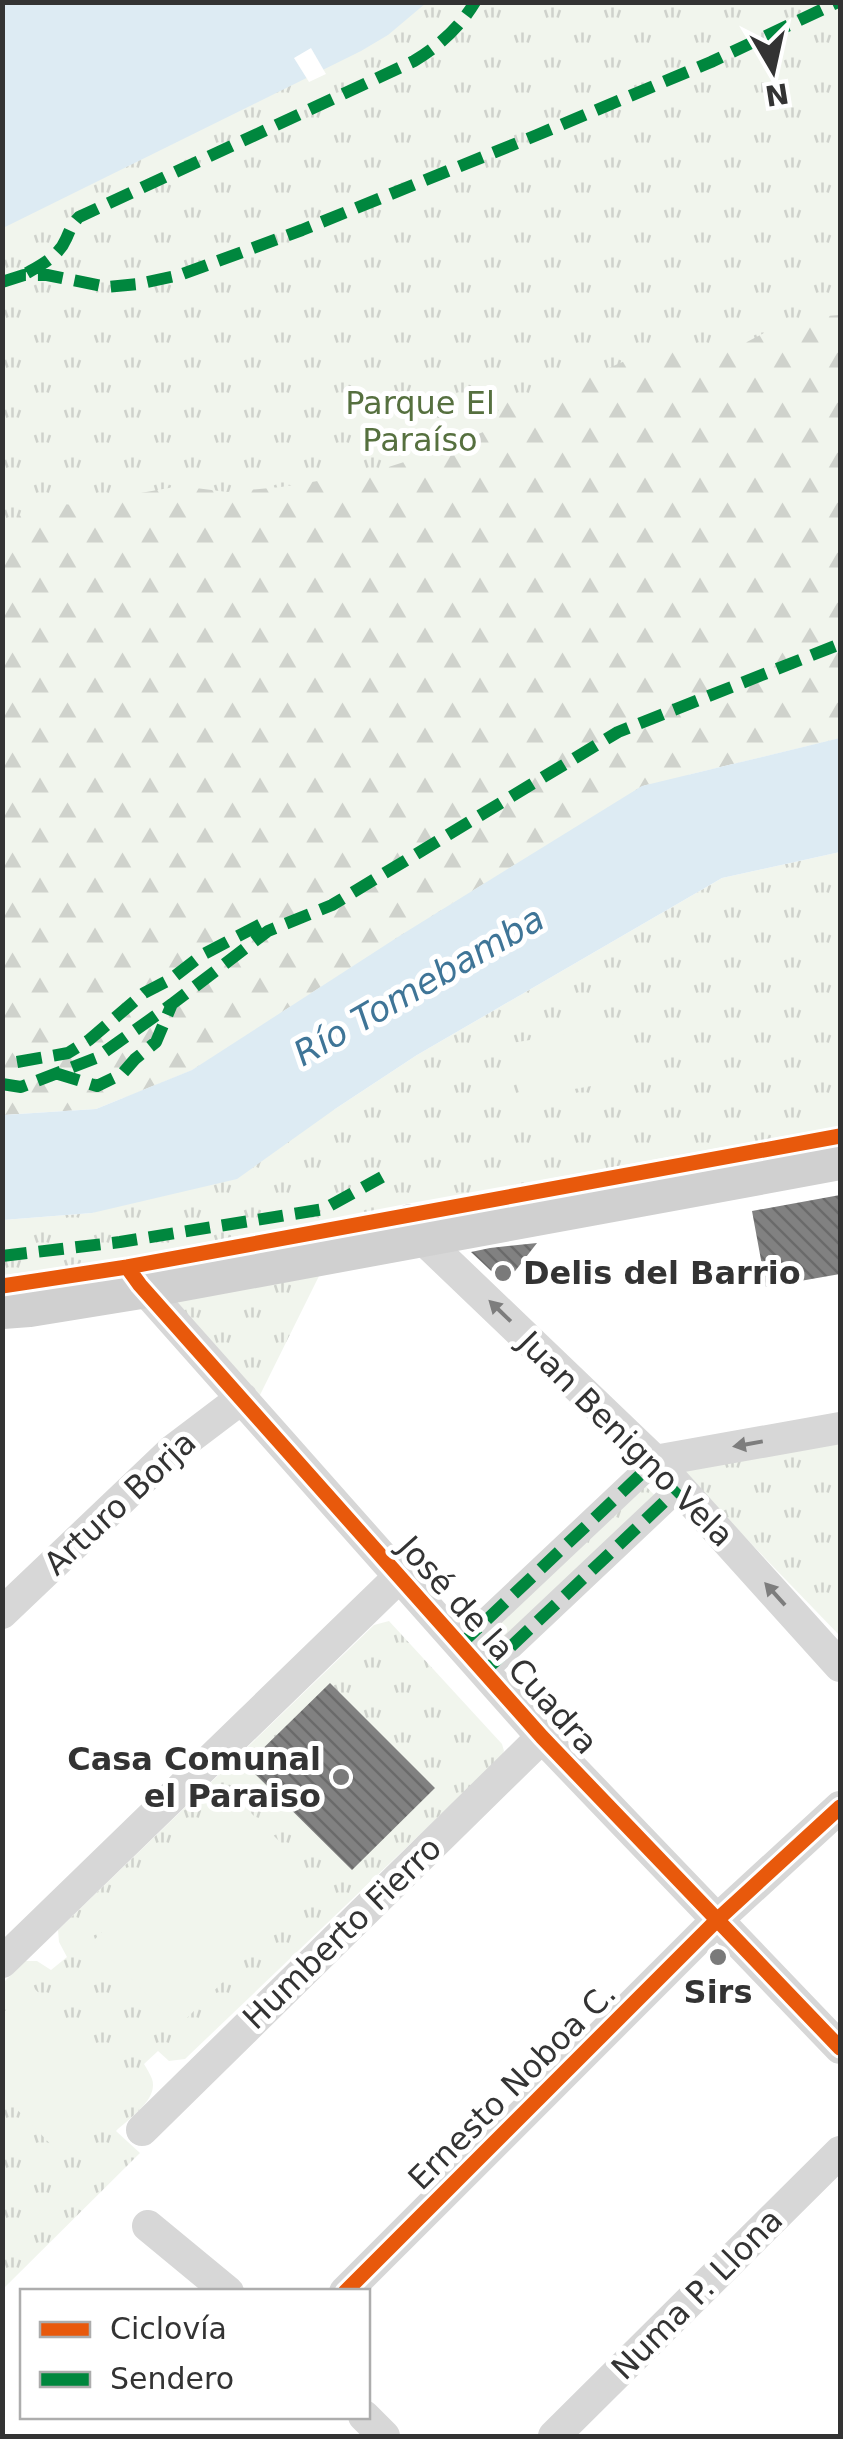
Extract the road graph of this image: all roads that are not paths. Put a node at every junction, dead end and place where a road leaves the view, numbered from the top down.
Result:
1 (840, 1156) edge
2 (413, 1224) junction
3 (133, 1276) junction
4 (2, 1305) edge
5 (242, 1398) junction
6 (840, 1428) edge
7 (654, 1461) junction
8 (679, 1488) junction
9 (399, 1577) junction
10 (2, 1613) edge
11 (460, 1645) junction
12 (840, 1666) edge
13 (484, 1672) junction
14 (542, 1737) junction
15 (840, 1807) edge
16 (717, 1920) junction
17 (2, 1962) edge
18 (840, 2048) edge
19 (142, 2130) dead end
20 (840, 2152) edge
21 (148, 2226) dead end
22 (224, 2289) edge
23 (349, 2289) edge
24 (554, 2436) edge

1 - 2 main road
2 - 3 main road
7 -> 2 street, Juan Benigno Vela
3 - 4 main road
3 - 5 street, José de la Cuadra
5 - 9 street, José de la Cuadra
5 - 10 street, Arturo Borja
6 -> 7 street
7 - 8 street, Juan Benigno Vela
7 - 11 street
12 -> 8 street, Juan Benigno Vela
8 - 13 street
9 - 11 street, José de la Cuadra
9 - 17 street
11 - 13 street, José de la Cuadra
13 - 14 street, José de la Cuadra
14 - 16 street, José de la Cuadra
14 - 19 street, Humberto Fierro
15 - 16 street, Ernesto Noboa C.
16 - 18 street, José de la Cuadra
16 - 23 street, Ernesto Noboa C.
20 - 24 street, Numa P. Llona
21 - 22 street

